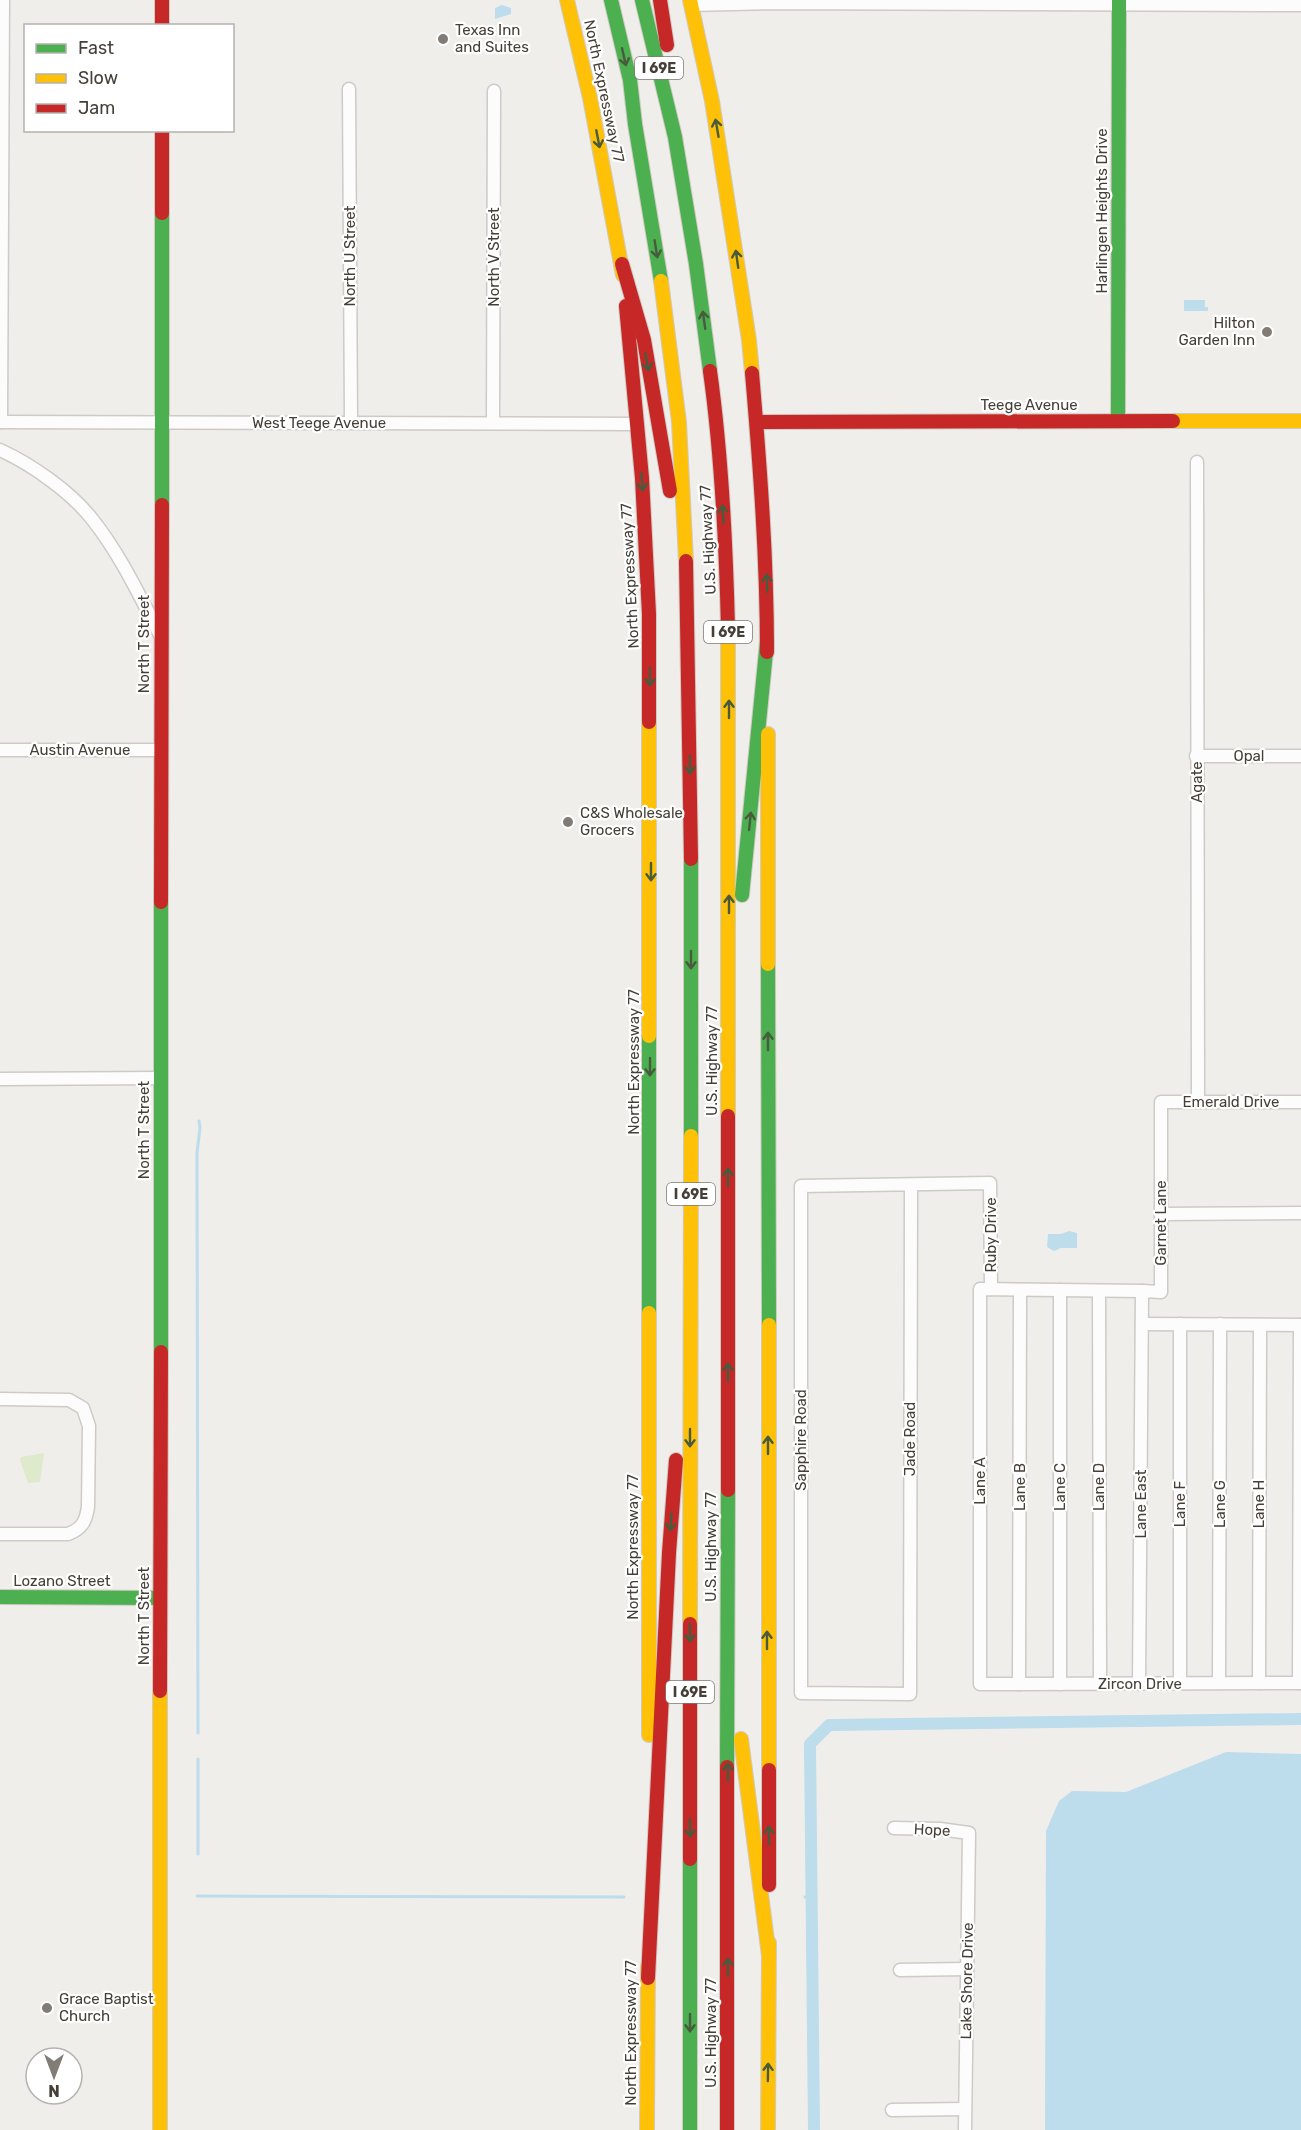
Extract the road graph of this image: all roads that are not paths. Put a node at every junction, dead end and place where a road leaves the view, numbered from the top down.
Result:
1 (3, 0) edge
2 (162, 0) edge
3 (567, 0) edge
4 (598, 0) edge
5 (611, 0) edge
6 (642, 0) edge
7 (660, 0) edge
8 (1119, 2) edge
9 (690, 3) edge
10 (1301, 5) edge
11 (162, 24) edge
12 (349, 89) dead end
13 (494, 91) dead end
14 (635, 124) junction
15 (162, 132) edge
16 (675, 137) junction
17 (622, 264) junction
18 (1118, 421) junction
19 (1301, 421) edge
20 (1, 422) edge
21 (351, 422) junction
22 (757, 422) junction
23 (160, 423) junction
24 (493, 423) junction
25 (637, 424) junction
26 (0, 450) edge
27 (1197, 462) dead end
28 (687, 581) junction
29 (161, 637) junction
30 (767, 641) junction
31 (0, 750) edge
32 (161, 750) junction
33 (1196, 756) junction
34 (1301, 756) edge
35 (160, 1078) junction
36 (0, 1079) edge
37 (1161, 1101) joint
38 (1198, 1101) junction
39 (1301, 1102) edge
40 (729, 1131) junction
41 (911, 1185) junction
42 (801, 1186) joint
43 (1161, 1214) junction
44 (1301, 1214) edge
45 (691, 1254) junction
46 (991, 1290) junction
47 (1020, 1290) junction
48 (1060, 1290) junction
49 (1099, 1291) junction
50 (1142, 1291) junction
51 (1142, 1324) junction
52 (1180, 1324) junction
53 (1220, 1324) junction
54 (1260, 1324) junction
55 (1300, 1325) edge
56 (0, 1400) edge
57 (728, 1515) junction
58 (0, 1534) edge
59 (0, 1597) edge
60 (160, 1598) junction
61 (1180, 1683) junction
62 (1219, 1683) junction
63 (1259, 1683) junction
64 (1300, 1683) edge
65 (980, 1684) joint
66 (1019, 1684) junction
67 (1060, 1684) junction
68 (1100, 1684) junction
69 (1139, 1684) junction
70 (801, 1693) joint
71 (894, 1828) dead end
72 (969, 1833) joint
73 (769, 1956) junction
74 (967, 1969) junction
75 (900, 1970) dead end
76 (648, 1978) junction
77 (964, 2109) junction
78 (892, 2110) dead end
79 (160, 2130) edge
80 (647, 2130) edge
81 (690, 2130) edge
82 (727, 2130) edge
83 (768, 2130) edge
84 (965, 2130) edge

1 - 20 street
2 - 11 main road
3 -> 17 main road, North Expressway 77
4 - 14 main road
5 -> 14 main road, U.S. Highway 77 / I 69E
6 - 16 main road, U.S. Highway 77 / I 69E
7 - 16 main road
8 - 9 street
8 - 10 street
8 - 18 main road, Harlingen Heights Drive
22 -> 9 main road
12 - 21 street, North U Street
13 - 24 street, North V Street
14 -> 28 main road, U.S. Highway 77 / I 69E
15 - 23 main road, North T Street
40 -> 16 main road, U.S. Highway 77 / I 69E
17 - 25 main road, North Expressway 77
17 -> 28 main road
18 - 19 main road, Teege Avenue
18 - 22 main road, Teege Avenue
20 - 23 street, West Teege Avenue
21 - 23 street, West Teege Avenue
21 - 24 street, West Teege Avenue
30 -> 22 main road
23 - 29 main road, North T Street
24 - 25 street, West Teege Avenue
25 -> 76 main road, North Expressway 77
26 - 29 street
27 - 33 street, Agate
28 -> 45 main road, U.S. Highway 77 / I 69E
29 - 32 main road, North T Street
40 -> 30 main road
73 -> 30 main road
31 - 32 street, Austin Avenue
32 - 35 main road, North T Street
33 - 34 street, Opal
33 - 38 street, Agate
35 - 36 street
35 - 60 main road, North T Street
37 - 38 street, Emerald Drive
37 - 43 street, Garnet Lane
38 - 39 street, Emerald Drive
57 -> 40 main road, U.S. Highway 77 / I 69E
41 - 42 street, Ruby Drive
41 - 46 street, Ruby Drive
41 - 70 street, Jade Road
42 - 70 street, Sapphire Road
43 - 44 street
43 - 50 street, Garnet Lane
45 -> 76 main road
45 -> 81 main road, U.S. Highway 77 / I 69E
46 - 47 street, Ruby Drive
46 - 65 street, Lane A
47 - 48 street, Ruby Drive
47 - 66 street, Lane B
48 - 49 street, Ruby Drive
48 - 67 street, Lane C
49 - 50 street, Ruby Drive
49 - 68 street, Lane D
50 - 51 street
51 - 52 street
51 - 69 street, Lane East
52 - 53 street
52 - 61 street, Lane F
53 - 54 street
53 - 62 street, Lane G
54 - 55 street
54 - 63 street, Lane H
55 - 64 street
56 - 58 street
57 - 73 main road
82 -> 57 main road, U.S. Highway 77 / I 69E
59 - 60 main road, Lozano Street
60 - 79 main road, North T Street
61 - 62 street, Zircon Drive
61 - 69 street, Zircon Drive
62 - 63 street, Zircon Drive
63 - 64 street, Zircon Drive
65 - 66 street, Zircon Drive
66 - 67 street, Zircon Drive
67 - 68 street, Zircon Drive
68 - 69 street, Zircon Drive
71 - 72 street, Hope
72 - 74 street, Lake Shore Drive
83 -> 73 main road
74 - 75 street
74 - 77 street, Lake Shore Drive
76 - 80 main road, North Expressway 77
77 - 78 street
77 - 84 street, Lake Shore Drive

